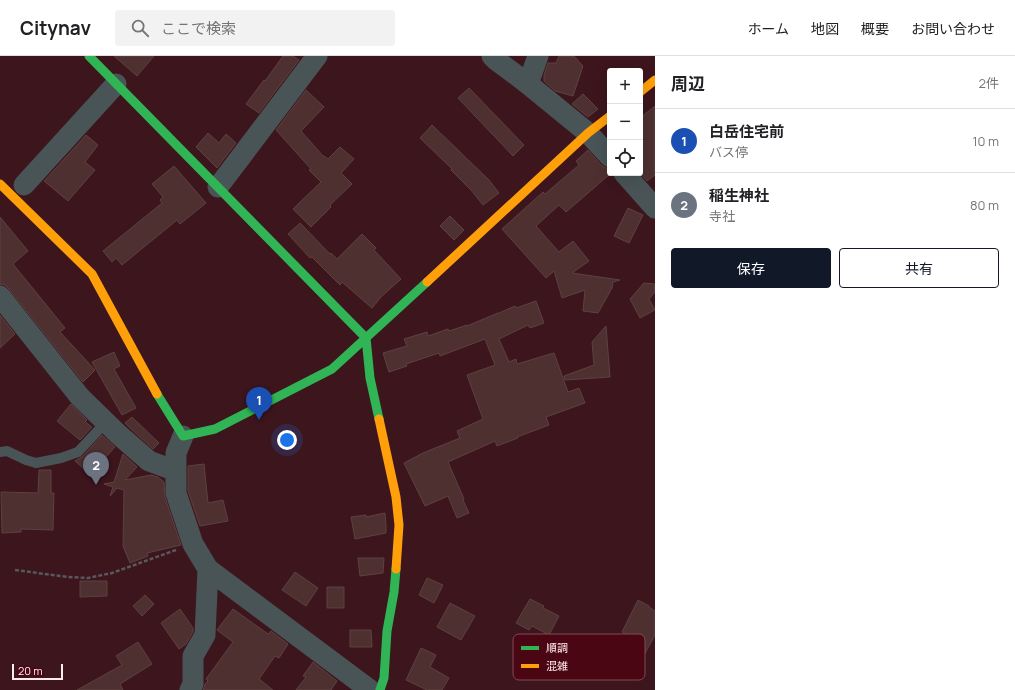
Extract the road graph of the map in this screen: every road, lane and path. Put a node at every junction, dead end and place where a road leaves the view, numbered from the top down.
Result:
1 (89, 56) edge
2 (317, 56) edge
3 (492, 56) edge
4 (538, 56) edge
5 (655, 80) edge
6 (116, 84) junction
7 (528, 84) junction
8 (643, 90) edge
9 (607, 118) edge
10 (588, 133) junction
11 (607, 154) edge
12 (627, 176) edge
13 (0, 184) edge
14 (24, 185) dead end
15 (218, 187) junction
16 (655, 208) edge
17 (0, 296) edge
18 (366, 338) junction
19 (106, 422) junction
20 (183, 436) junction
21 (0, 452) edge
22 (176, 471) junction
23 (193, 544) junction
24 (208, 569) junction
25 (15, 570) dead end
26 (367, 689) edge
27 (190, 690) edge

1 - 6 street
2 - 15 street
3 - 7 street
4 - 7 street
5 - 8 street
6 - 14 street
6 - 15 street
7 - 10 street
9 - 10 street
10 - 11 street
10 - 18 street
12 - 16 street
13 - 20 street
15 - 18 street
17 - 19 street
18 - 20 street
18 - 26 street
19 - 21 lane
19 - 22 street
20 - 22 street
22 - 23 street
23 - 24 street
23 - 25 path
24 - 26 street
24 - 27 street

